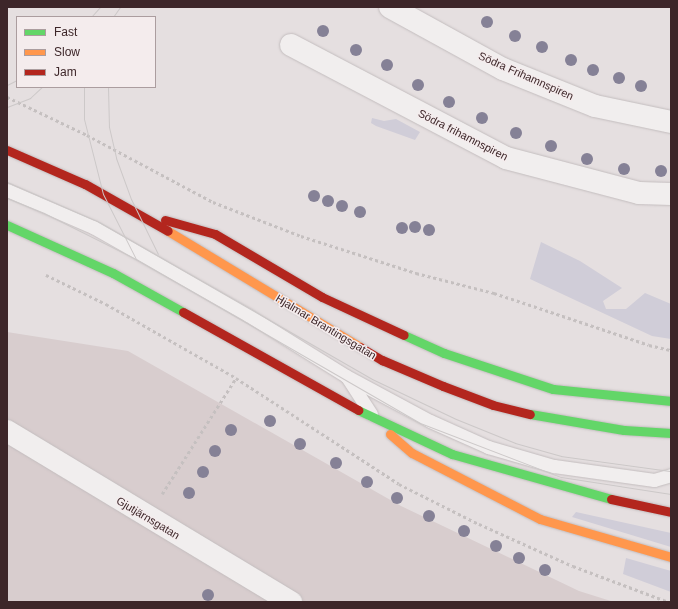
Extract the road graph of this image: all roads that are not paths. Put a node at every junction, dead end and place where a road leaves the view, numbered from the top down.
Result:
1 (390, 7) edge
2 (291, 45) dead end
3 (671, 122) edge
4 (7, 150) edge
5 (7, 190) edge
6 (671, 194) edge
7 (141, 214) junction
8 (7, 225) edge
9 (346, 376) junction
10 (671, 401) edge
11 (374, 419) junction
12 (7, 431) edge
13 (671, 433) edge
14 (671, 475) edge
15 (671, 512) edge
16 (671, 557) edge
17 (291, 602) edge

1 - 3 street, Södra Frihamnspiren
2 - 6 street, Södra frihamnspiren
4 - 7 main road, Hjalmar Brantingsgatan
5 - 9 lane
7 - 10 main road
7 - 13 main road, Hjalmar Brantingsgatan
8 - 11 main road
9 - 11 lane
9 - 14 lane
11 - 15 main road
11 - 16 main road
12 - 17 street, Gjutjärnsgatan

